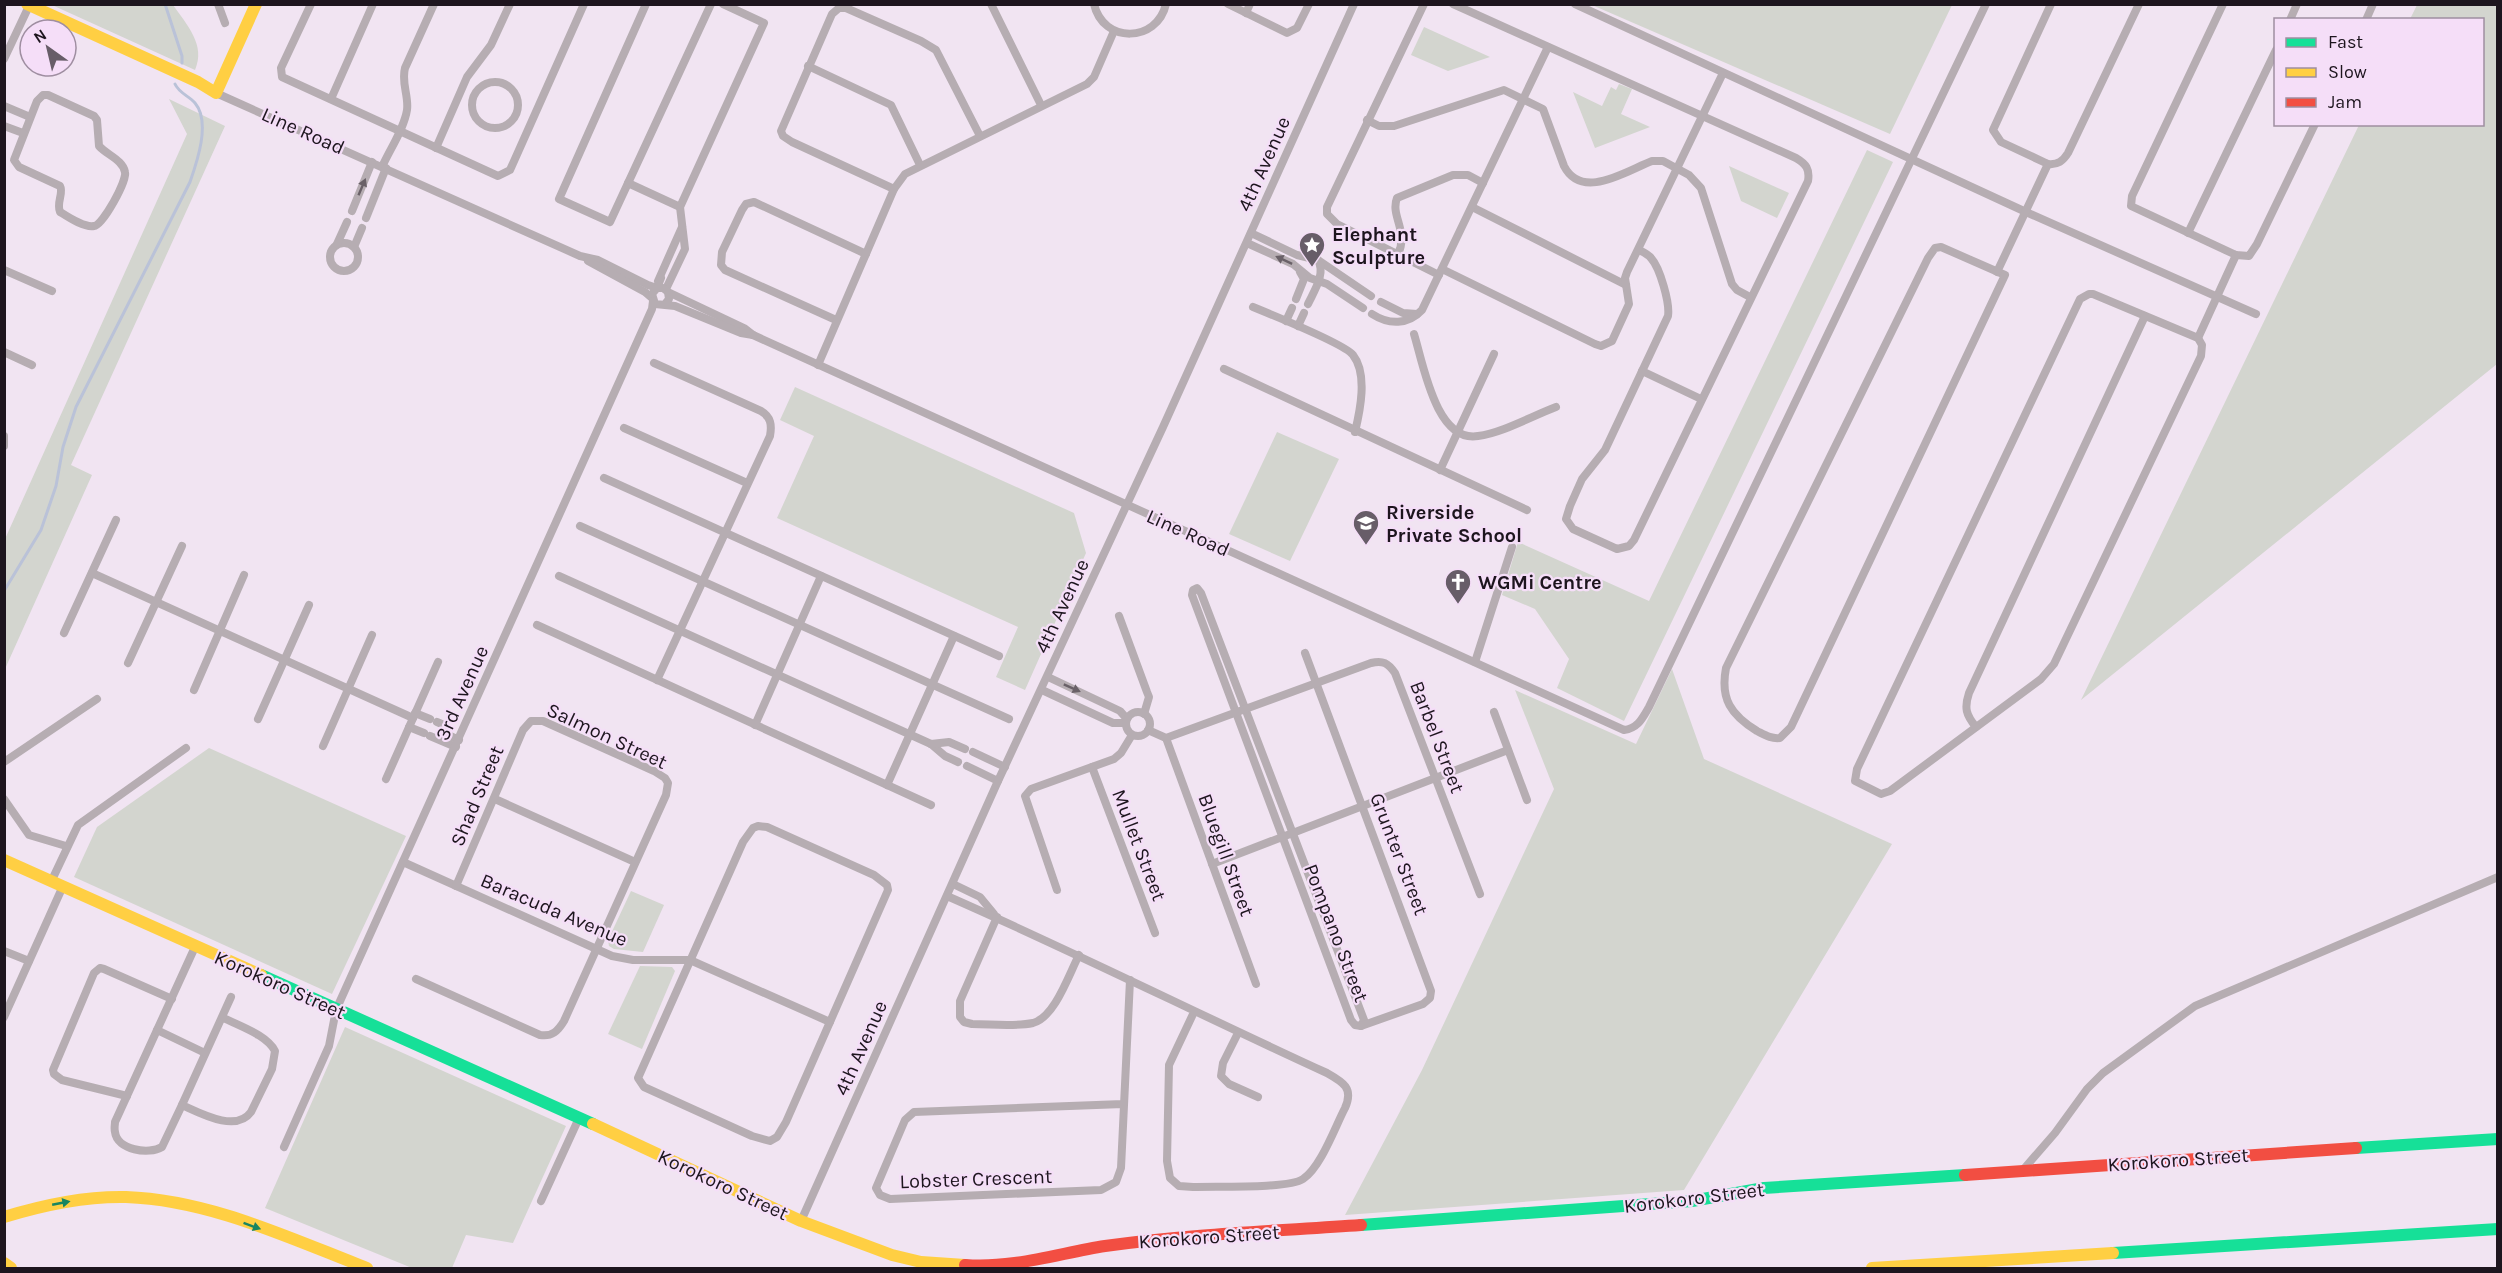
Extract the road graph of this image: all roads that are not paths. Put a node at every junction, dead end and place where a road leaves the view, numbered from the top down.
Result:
1 (218, 4) edge
2 (256, 4) edge
3 (311, 4) edge
4 (374, 4) edge
5 (434, 4) edge
6 (510, 4) edge
7 (584, 4) edge
8 (646, 4) edge
9 (711, 4) edge
10 (723, 4) edge
11 (991, 4) edge
12 (1094, 4) edge
13 (1166, 4) edge
14 (1228, 4) edge
15 (1309, 4) edge
16 (1354, 4) edge
17 (1424, 4) edge
18 (1453, 4) edge
19 (1575, 4) edge
20 (1986, 4) edge
21 (2051, 4) edge
22 (2139, 4) edge
23 (2223, 4) edge
24 (2297, 4) edge
25 (2373, 4) edge
26 (28, 5) edge
27 (1248, 9) edge
28 (2291, 18) edge
29 (2367, 18) edge
30 (225, 23) dead end
31 (1114, 31) junction
32 (7, 47) edge
33 (1548, 48) junction
34 (2274, 54) edge
35 (4, 59) edge
36 (808, 66) junction
37 (1723, 73) junction
38 (460, 92) junction
39 (216, 93) junction
40 (1524, 98) junction
41 (331, 99) junction
42 (474, 99) junction
43 (1041, 105) junction
44 (4, 106) edge
45 (516, 113) junction
46 (1703, 116) junction
47 (30, 117) junction
48 (1367, 120) junction
49 (532, 122) junction
50 (4, 126) edge
51 (2314, 126) edge
52 (399, 130) junction
53 (23, 134) junction
54 (980, 136) junction
55 (436, 147) junction
56 (1911, 158) junction
57 (372, 162) junction
58 (2048, 164) junction
59 (920, 165) junction
60 (384, 167) junction
61 (1678, 170) junction
62 (628, 183) junction
63 (1483, 183) junction
64 (894, 189) junction
65 (680, 207) junction
66 (1472, 207) junction
67 (352, 211) dead end
68 (2026, 212) junction
69 (366, 218) dead end
70 (347, 222) dead end
71 (682, 227) junction
72 (362, 228) dead end
73 (2188, 232) junction
74 (1251, 233) junction
75 (1247, 243) junction
76 (338, 244) junction
77 (354, 247) junction
78 (1639, 250) junction
79 (866, 254) junction
80 (1398, 254) junction
81 (2236, 255) junction
82 (580, 256) junction
83 (1318, 260) junction
84 (4, 270) edge
85 (1300, 272) junction
86 (1441, 272) junction
87 (1997, 272) junction
88 (1319, 281) junction
89 (1626, 285) junction
90 (660, 288) junction
91 (52, 291) dead end
92 (1371, 296) dead end
93 (1750, 297) junction
94 (2216, 297) junction
95 (1296, 298) dead end
96 (652, 299) junction
97 (1381, 302) dead end
98 (663, 304) junction
99 (1308, 304) dead end
100 (1253, 307) dead end
101 (1292, 308) dead end
102 (1363, 308) dead end
103 (1304, 314) dead end
104 (1372, 314) dead end
105 (1418, 314) junction
106 (2256, 314) dead end
107 (2145, 316) junction
108 (836, 320) junction
109 (1286, 321) junction
110 (1298, 327) junction
111 (1414, 334) dead end
112 (753, 335) junction
113 (2198, 338) junction
114 (4, 352) edge
115 (1494, 354) dead end
116 (654, 363) dead end
117 (32, 365) dead end
118 (818, 365) junction
119 (1224, 369) dead end
120 (1642, 371) junction
121 (615, 388) junction
122 (1701, 399) junction
123 (1556, 407) dead end
124 (624, 428) dead end
125 (1355, 432) junction
126 (1457, 433) junction
127 (4, 436) edge
128 (4, 446) edge
129 (1440, 470) junction
130 (604, 478) dead end
131 (747, 483) junction
132 (1126, 506) junction
133 (1527, 510) dead end
134 (116, 520) dead end
135 (580, 526) dead end
136 (725, 532) junction
137 (182, 546) dead end
138 (1512, 547) dead end
139 (92, 573) junction
140 (244, 576) dead end
141 (559, 576) dead end
142 (821, 576) junction
143 (703, 581) junction
144 (156, 601) junction
145 (309, 605) dead end
146 (1119, 616) dead end
147 (1205, 616) dead end
148 (537, 625) dead end
149 (800, 625) junction
150 (680, 630) junction
151 (220, 631) junction
152 (64, 633) dead end
153 (372, 635) dead end
154 (954, 636) junction
155 (1305, 653) dead end
156 (999, 656) dead end
157 (284, 661) junction
158 (438, 662) dead end
159 (1475, 662) junction
160 (128, 663) dead end
161 (1227, 673) junction
162 (778, 674) junction
163 (1048, 677) junction
164 (657, 680) junction
165 (1317, 682) junction
166 (932, 685) junction
167 (348, 689) junction
168 (194, 690) dead end
169 (1042, 690) junction
170 (97, 699) dead end
171 (1246, 708) junction
172 (1236, 712) junction
173 (1494, 712) dead end
174 (1143, 714) junction
175 (258, 719) dead end
176 (412, 719) junction
177 (1009, 719) dead end
178 (531, 721) joint
179 (1126, 721) junction
180 (756, 725) junction
181 (1976, 728) junction
182 (1149, 730) junction
183 (910, 734) junction
184 (1132, 735) junction
185 (1166, 738) junction
186 (457, 744) junction
187 (931, 744) junction
188 (1255, 745) junction
189 (323, 746) dead end
190 (186, 748) dead end
191 (1509, 750) junction
192 (4, 762) edge
193 (1005, 767) junction
194 (1092, 767) junction
195 (1435, 778) junction
196 (386, 779) dead end
197 (998, 781) junction
198 (887, 785) junction
199 (495, 799) junction
200 (1280, 799) junction
201 (4, 800) edge
202 (1527, 800) dead end
203 (1270, 802) junction
204 (931, 806) dead end
205 (1363, 807) junction
206 (1293, 834) junction
207 (1283, 838) junction
208 (66, 846) junction
209 (4, 860) edge
210 (403, 862) junction
211 (635, 862) junction
212 (1212, 864) junction
213 (1308, 874) junction
214 (2498, 877) edge
215 (1298, 878) junction
216 (51, 882) junction
217 (953, 884) junction
218 (63, 886) junction
219 (456, 886) junction
220 (1057, 890) dead end
221 (1480, 894) dead end
222 (947, 896) junction
223 (997, 917) junction
224 (1330, 932) junction
225 (1155, 933) dead end
226 (1320, 935) junction
227 (195, 947) junction
228 (596, 950) junction
229 (4, 951) edge
230 (1079, 955) junction
231 (690, 960) junction
232 (29, 961) junction
233 (416, 979) dead end
234 (1130, 980) junction
235 (1256, 984) dead end
236 (1353, 991) junction
237 (1342, 995) junction
238 (231, 997) dead end
239 (172, 999) junction
240 (336, 1010) junction
241 (1194, 1012) junction
242 (4, 1017) edge
243 (222, 1017) junction
244 (830, 1022) junction
245 (1361, 1026) junction
246 (157, 1030) junction
247 (1238, 1033) junction
248 (205, 1053) junction
249 (127, 1096) junction
250 (1258, 1097) dead end
251 (1123, 1104) junction
252 (182, 1105) junction
253 (579, 1118) junction
254 (2498, 1139) edge
255 (284, 1147) dead end
256 (2022, 1171) junction
257 (541, 1201) dead end
258 (4, 1217) edge
259 (801, 1221) junction
260 (2498, 1229) edge
261 (4, 1263) edge
262 (10, 1269) edge
263 (368, 1269) edge
264 (1872, 1269) edge

1 - 30 street
2 - 39 main road
3 - 41 street
4 - 41 street
5 - 52 street
6 - 38 street
7 - 49 street
8 - 62 street
9 - 62 street
10 - 65 street
11 - 43 street
12 - 31 street
13 - 31 street
14 - 27 street
15 - 27 street
16 - 74 street, 4th Avenue
17 - 48 street
18 - 33 street
19 - 37 street
20 - 56 street
21 - 58 street
22 - 58 street
23 - 73 street
24 - 28 street
25 - 29 street
26 - 32 street
26 - 39 main road, Line Road
31 - 43 street
32 - 35 street
33 - 40 street
33 - 46 street
34 - 73 street
36 - 54 street
36 - 59 street
36 - 64 street
37 - 46 street
37 - 56 street
38 - 42 street
38 - 55 street
39 - 57 street, Line Road
40 - 48 street
40 - 61 street
40 - 63 street
41 - 52 street
42 - 45 street
42 - 45 street
43 - 54 street
44 - 47 street
45 - 49 street
46 - 61 street
46 - 93 street
47 - 53 street
47 - 53 street
48 - 80 street
49 - 55 street
50 - 53 street
51 - 81 street
52 - 55 street
52 - 60 street
54 - 59 street
56 - 68 street
56 - 159 street, Line Road
57 - 60 street, Line Road
67 -> 57 street
58 - 68 street
59 - 64 street
60 - 69 street
60 - 82 street, Line Road
61 - 78 street
61 - 93 street
62 - 65 street
63 - 66 street
63 - 80 street
64 - 79 street
65 - 71 street
66 - 86 street
66 - 89 street
68 - 87 street
68 - 94 street
70 - 76 street
71 - 90 street
71 - 90 street
72 - 77 street
73 - 81 street
74 - 75 street, 4th Avenue
74 - 83 street
85 -> 75 street
75 - 132 street, 4th Avenue
76 - 77 street
76 - 77 street
78 - 89 street
78 - 120 street
79 - 108 street
79 - 108 street
80 - 86 street
81 - 94 street
82 - 90 street, Line Road
82 - 96 street, Line Road
83 - 88 street
83 - 92 street
84 - 91 street
85 - 88 street
85 - 95 street
86 - 89 street
86 - 105 street
87 - 87 street
88 - 99 street
88 - 102 street
90 - 96 street
90 - 98 street
90 - 112 street, Line Road
93 - 122 street
94 - 106 street
94 - 113 street
96 - 98 street, Line Road
96 - 121 street, 3rd Avenue
97 - 105 street
98 - 112 street, Line Road
98 - 121 street, 3rd Avenue
100 - 109 street
101 - 109 street
103 - 110 street
104 - 105 street
107 - 113 street
107 - 181 street
107 - 181 street
108 - 118 street
109 - 110 street
110 - 125 street
111 - 126 street
112 - 118 street, Line Road
113 - 181 street
114 - 117 street
115 - 126 street
116 - 131 street
118 - 132 street, Line Road
119 - 125 street
120 - 122 street
120 - 122 street
121 - 186 street, 3rd Avenue
123 - 126 street
124 - 131 street
125 - 129 street
126 - 129 street
127 - 128 street
129 - 133 street
130 - 136 street
131 - 136 street
132 - 159 street, Line Road
132 - 163 street, 4th Avenue
134 - 139 street
135 - 143 street
136 - 142 street
136 - 143 street
137 - 144 street
138 - 159 street
139 - 144 street
139 - 152 street
140 - 151 street
141 - 150 street
142 - 149 street
142 - 154 street
143 - 149 street
143 - 150 street
144 - 151 street
144 - 160 street
145 - 157 street
146 - 174 street
147 - 161 street, Pompano Street
148 - 164 street
149 - 162 street
149 - 166 street
150 - 162 street
150 - 164 street
151 - 157 street
151 - 168 street
153 - 167 street
154 - 156 street
154 - 166 street
155 - 165 street, Grunter Street
157 - 167 street
157 - 175 street
158 - 176 street
161 - 171 street, Pompano Street
161 - 172 street, Pompano Street
162 - 180 street
162 - 183 street
163 - 169 street, 4th Avenue
163 -> 179 street
164 - 180 street
165 - 171 street
165 - 195 street, Barbel Street
165 - 205 street, Grunter Street
166 - 177 street
166 - 183 street
167 - 176 street
167 - 189 street
169 - 179 street
169 - 193 street, 4th Avenue
170 - 192 street
171 - 172 street
171 - 188 street, Pompano Street
172 - 185 street
172 - 188 street, Pompano Street
173 - 191 street
174 - 179 street
174 - 182 street
176 - 186 street
176 - 186 street
176 - 196 street
178 - 199 street, Shad Street
178 - 211 street, Salmon Street
179 - 184 street
180 - 198 street
182 - 184 street
182 - 185 street
183 - 187 street
183 - 198 street
184 - 194 street
185 - 212 street, Bluegill Street
186 - 210 street, 3rd Avenue
187 - 193 street
187 - 197 street
188 - 200 street, Pompano Street
188 - 203 street, Pompano Street
190 - 208 street
191 - 195 street
191 - 202 street
193 - 197 street, 4th Avenue
194 - 220 street
194 - 225 street, Mullet Street
195 - 205 street
195 - 221 street, Barbel Street
197 - 217 street, 4th Avenue
198 - 204 street
199 - 211 street
199 - 219 street, Shad Street
200 - 203 street
200 - 206 street, Pompano Street
201 - 208 street
203 - 207 street, Pompano Street
205 - 206 street
205 - 245 street, Grunter Street
206 - 207 street
206 - 213 street, Pompano Street
207 - 212 street
207 - 215 street, Pompano Street
208 - 216 street
209 - 216 main road, Korokoro Street
210 - 219 street, Baracuda Avenue
210 - 240 street, 3rd Avenue
211 - 228 street
212 - 235 street, Bluegill Street
213 - 215 street
213 - 224 street, Pompano Street
214 - 256 street
215 - 226 street, Pompano Street
216 - 218 main road, Korokoro Street
217 - 222 street, 4th Avenue
217 - 223 street
218 - 227 main road, Korokoro Street
218 - 232 street
219 - 228 street, Baracuda Avenue
222 - 223 street
222 - 259 street, 4th Avenue
223 - 230 street
223 - 230 street
224 - 226 street
224 - 236 street, Pompano Street
226 - 237 street, Pompano Street
227 - 239 street
227 - 240 main road, Korokoro Street
228 - 231 street, Baracuda Avenue
228 - 233 street
229 - 232 street
230 - 234 street
231 - 244 street, Baracuda Avenue
231 - 244 street
231 - 244 street
232 - 242 street
234 - 241 street
234 - 251 street, Lobster Crescent
236 - 237 street
236 - 245 street, Pompano Street
237 - 245 street, Pompano Street
238 - 243 street
239 - 246 street
239 - 249 street
240 - 253 main road, Korokoro Street
240 - 255 street, 3rd Avenue
241 - 247 street
241 - 247 street
243 - 248 street
243 - 252 street
246 - 248 street
246 - 249 street
247 - 250 street
248 - 252 street
249 - 252 street
251 - 251 street, Lobster Crescent
253 - 257 street
253 - 259 main road, Korokoro Street
254 - 256 main road, Korokoro Street
256 - 259 main road, Korokoro Street
258 -> 263 main road
260 - 264 main road
261 - 262 main road

